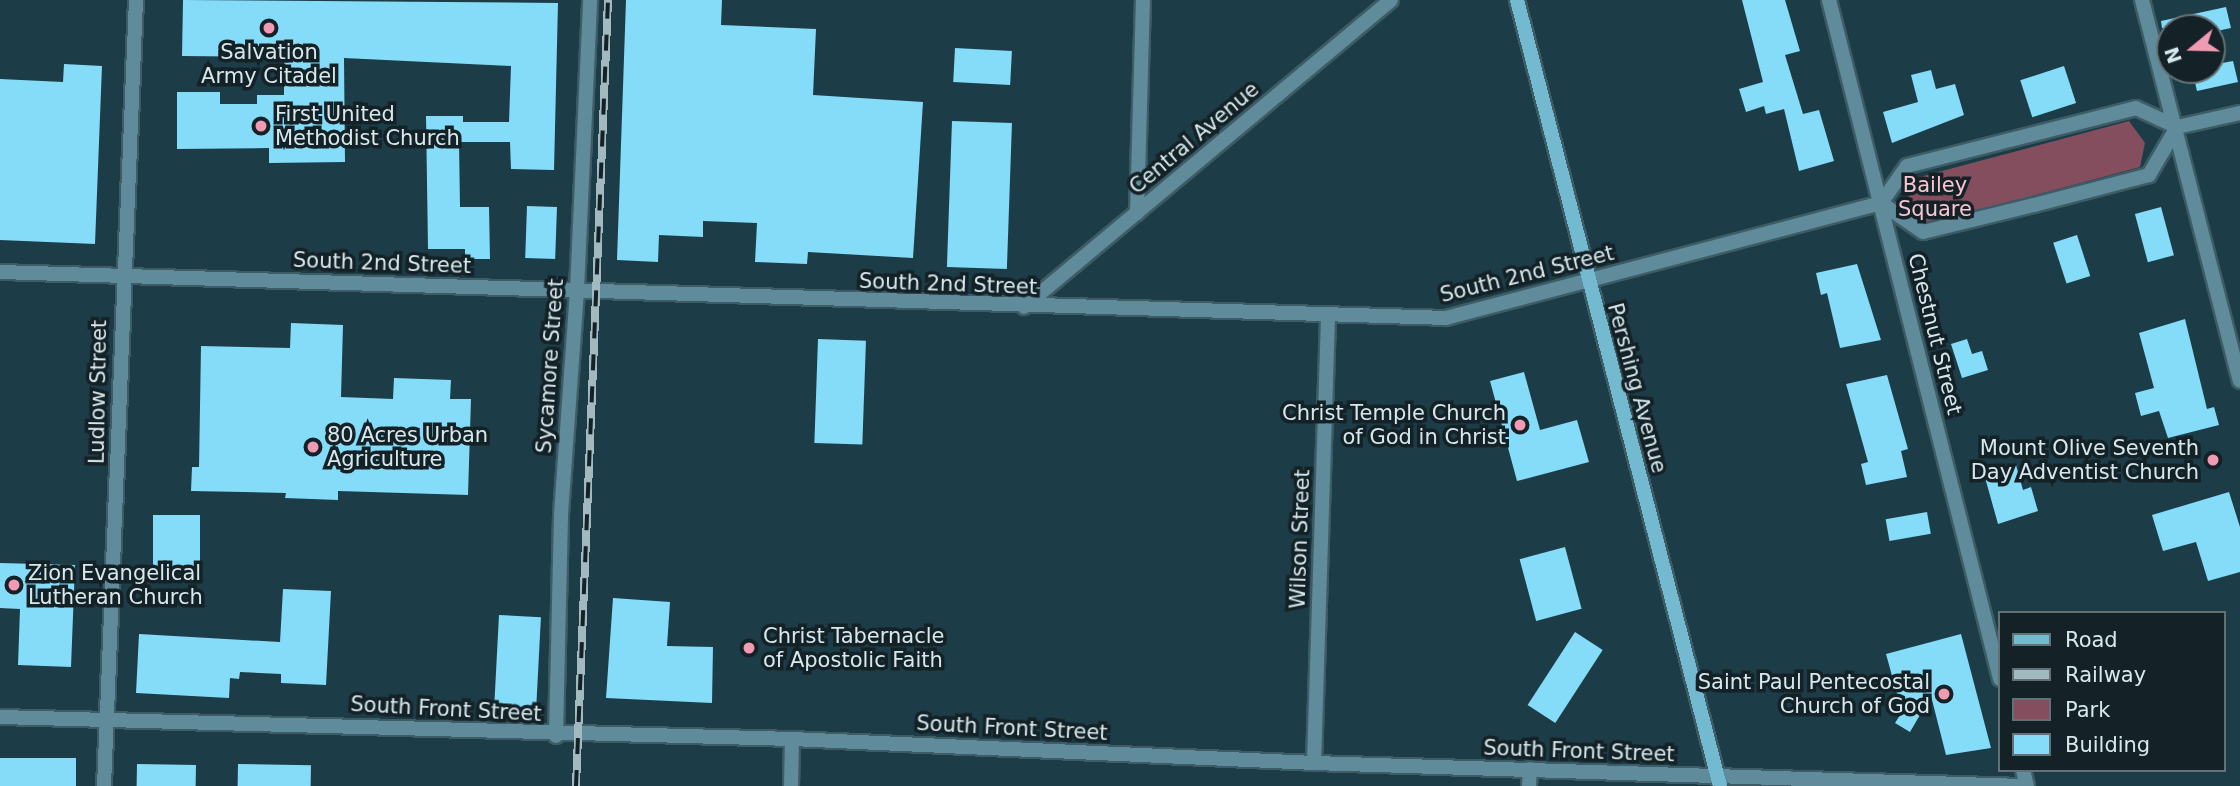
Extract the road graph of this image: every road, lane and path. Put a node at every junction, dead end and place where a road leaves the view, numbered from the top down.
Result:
1 (136, 0) edge
2 (590, 0) edge
3 (1143, 0) edge
4 (1391, 0) edge
5 (1517, 0) edge
6 (1829, 0) edge
7 (2142, 0) edge
8 (2240, 113) edge
9 (2178, 128) junction
10 (1881, 203) junction
11 (1137, 213) junction
12 (0, 272) edge
13 (122, 276) junction
14 (1587, 282) junction
15 (577, 290) junction
16 (1024, 307) junction
17 (1328, 315) junction
18 (2240, 381) edge
19 (1998, 671) edge
20 (0, 717) edge
21 (106, 721) junction
22 (556, 736) junction
23 (792, 739) junction
24 (1314, 763) junction
25 (1530, 769) junction
26 (1719, 782) edge
27 (104, 786) edge
28 (791, 786) edge
29 (1529, 786) edge
30 (2025, 786) edge

1 - 13 street, Ludlow Street
2 - 15 street, Sycamore Street
3 - 11 street
4 - 11 street, Central Avenue
5 - 14 main road, Pershing Avenue
6 - 10 street, Chestnut Street
7 - 9 street
8 - 9 street
9 - 10 street
9 - 10 street
9 - 18 street
10 - 14 street, South 2nd Street
10 - 19 street, Chestnut Street
11 - 16 street, Central Avenue
12 - 13 street, South 2nd Street
13 - 15 street, South 2nd Street
13 - 21 street, Ludlow Street
14 - 17 street, South 2nd Street
14 - 26 main road, Pershing Avenue
15 - 16 street, South 2nd Street
15 - 22 street, Sycamore Street
16 - 17 street, South 2nd Street
17 - 24 street, Wilson Street
20 - 21 street, South Front Street
21 - 22 street, South Front Street
21 - 27 street, Ludlow Street
22 - 23 street, South Front Street
23 - 24 street, South Front Street
23 - 28 street
24 - 25 street, South Front Street
25 - 26 street, South Front Street
25 - 29 street
26 - 30 street, South Front Street

